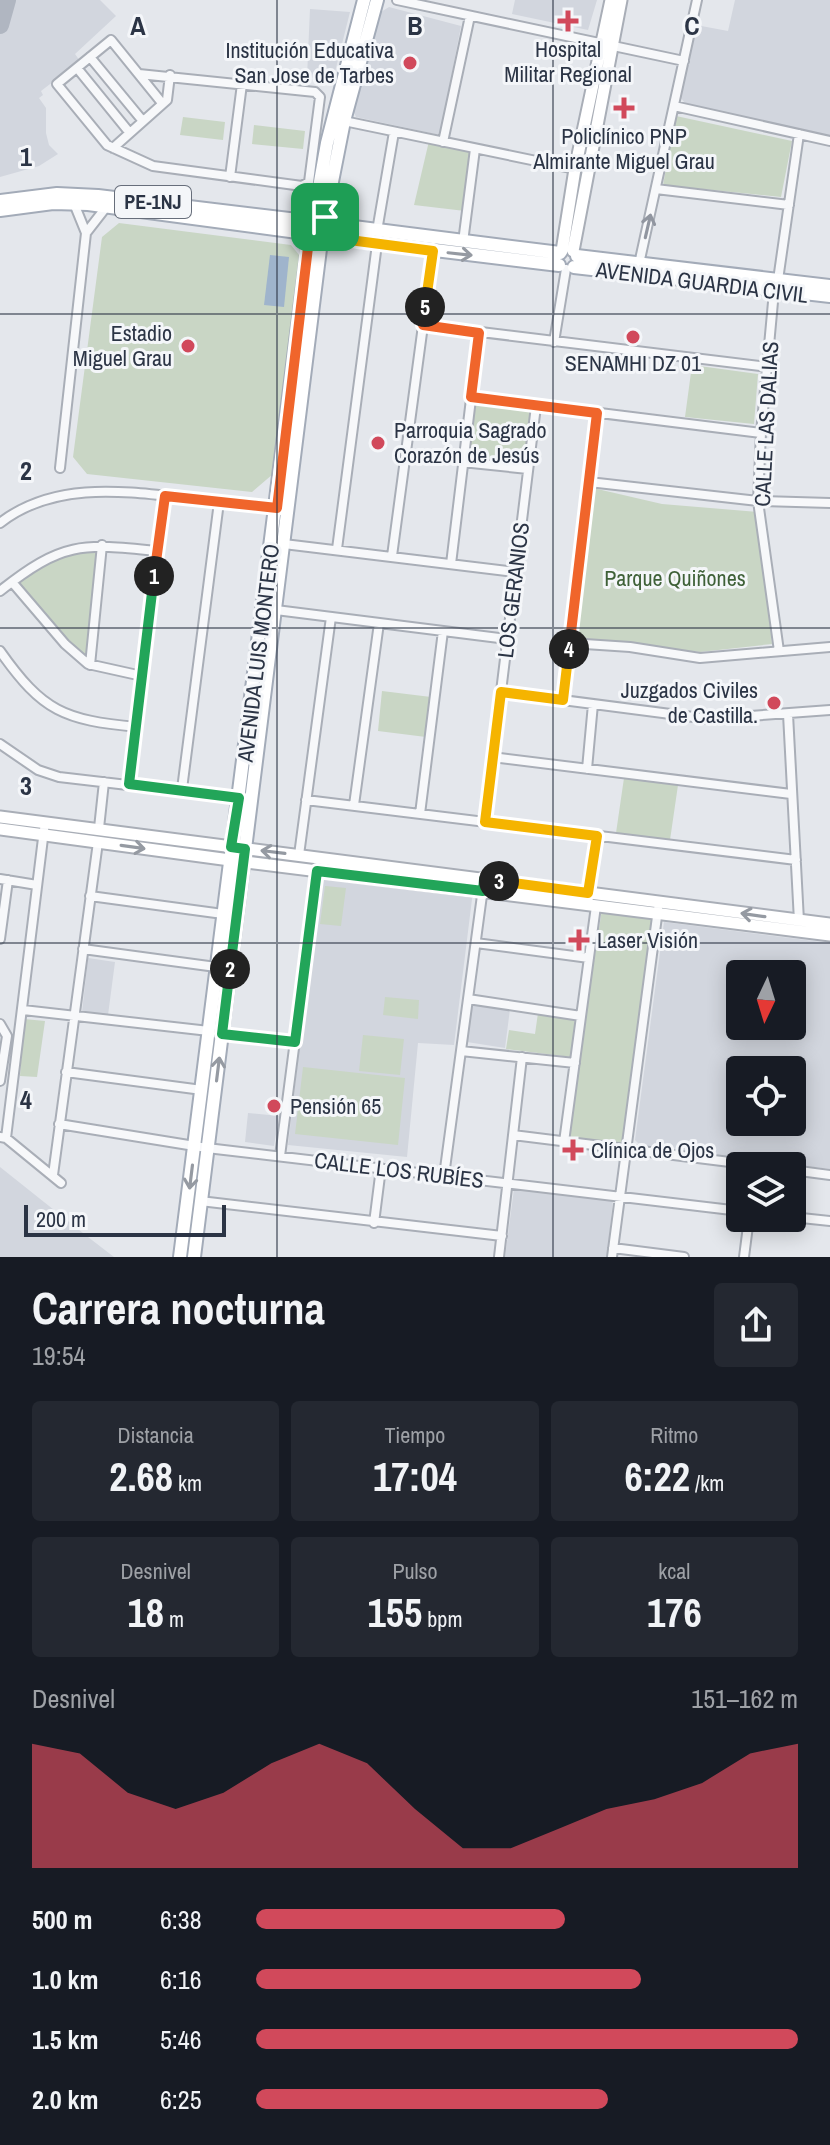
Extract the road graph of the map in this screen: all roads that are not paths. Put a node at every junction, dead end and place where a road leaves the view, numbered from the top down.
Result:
1 (364, 0) edge
2 (377, 0) edge
3 (397, 0) edge
4 (611, 0) edge
5 (621, 0) edge
6 (697, 0) edge
7 (470, 16) junction
8 (606, 45) junction
9 (90, 57) junction
10 (684, 61) junction
11 (77, 68) junction
12 (139, 74) junction
13 (170, 75) junction
14 (242, 84) junction
15 (162, 103) junction
16 (674, 106) junction
17 (142, 120) junction
18 (344, 121) junction
19 (129, 132) junction
20 (394, 132) junction
21 (799, 134) junction
22 (830, 141) edge
23 (443, 142) junction
24 (326, 143) junction
25 (113, 148) junction
26 (475, 149) junction
27 (575, 169) junction
28 (230, 177) junction
29 (656, 189) junction
30 (73, 199) junction
31 (0, 201) edge
32 (789, 205) junction
33 (107, 206) junction
34 (0, 210) edge
35 (317, 228) junction
36 (86, 233) junction
37 (377, 237) junction
38 (463, 242) junction
39 (433, 251) junction
40 (510, 253) junction
41 (567, 259) junction
42 (639, 264) junction
43 (703, 277) junction
44 (776, 286) junction
45 (830, 286) edge
46 (830, 296) edge
47 (423, 325) junction
48 (479, 333) junction
49 (554, 342) junction
50 (768, 367) junction
51 (471, 397) junction
52 (536, 406) junction
53 (597, 413) junction
54 (761, 433) junction
55 (462, 462) junction
56 (60, 468) dead end
57 (528, 469) junction
58 (589, 482) junction
59 (165, 496) junction
60 (758, 501) junction
61 (219, 502) junction
62 (830, 503) edge
63 (282, 508) junction
64 (0, 523) edge
65 (284, 544) junction
66 (102, 545) junction
67 (337, 549) junction
68 (157, 551) junction
69 (392, 556) junction
70 (451, 564) junction
71 (515, 572) junction
72 (12, 582) junction
73 (0, 591) edge
74 (276, 610) junction
75 (331, 617) junction
76 (379, 623) junction
77 (443, 631) junction
78 (507, 639) junction
79 (570, 643) junction
80 (830, 647) edge
81 (0, 651) edge
82 (779, 651) junction
83 (90, 665) junction
84 (142, 676) junction
85 (501, 692) junction
86 (563, 700) junction
87 (593, 704) junction
88 (830, 710) edge
89 (788, 714) junction
90 (137, 727) junction
91 (0, 744) edge
92 (492, 757) junction
93 (587, 769) junction
94 (104, 782) junction
95 (129, 784) junction
96 (182, 789) junction
97 (791, 794) junction
98 (239, 798) junction
99 (306, 800) junction
100 (354, 805) junction
101 (420, 814) junction
102 (0, 817) edge
103 (45, 822) junction
104 (485, 822) junction
105 (99, 828) junction
106 (0, 829) edge
107 (43, 836) junction
108 (597, 836) junction
109 (98, 842) junction
110 (237, 854) junction
111 (299, 855) junction
112 (796, 860) junction
113 (317, 871) junction
114 (4, 880) edge
115 (37, 885) junction
116 (483, 885) junction
117 (588, 893) junction
118 (90, 896) junction
119 (596, 906) junction
120 (658, 908) junction
121 (223, 914) junction
122 (799, 921) junction
123 (830, 924) edge
124 (830, 935) edge
125 (0, 939) edge
126 (476, 943) junction
127 (83, 949) junction
128 (589, 958) junction
129 (216, 967) junction
130 (468, 999) junction
131 (23, 1010) junction
132 (74, 1015) junction
133 (581, 1016) junction
134 (0, 1024) edge
135 (216, 1032) junction
136 (295, 1042) junction
137 (461, 1051) junction
138 (522, 1057) junction
139 (575, 1063) junction
140 (66, 1072) junction
141 (0, 1081) edge
142 (202, 1090) junction
143 (59, 1124) junction
144 (513, 1135) junction
145 (3, 1138) edge
146 (564, 1142) junction
147 (201, 1147) junction
148 (626, 1149) junction
149 (280, 1156) junction
150 (726, 1162) edge
151 (381, 1168) junction
152 (806, 1172) edge
153 (53, 1175) junction
154 (830, 1175) edge
155 (444, 1176) junction
156 (61, 1183) dead end
157 (508, 1183) junction
158 (620, 1197) junction
159 (200, 1201) junction
160 (726, 1209) edge
161 (806, 1218) edge
162 (830, 1221) edge
163 (374, 1223) junction
164 (747, 1232) edge
165 (502, 1236) junction
166 (613, 1252) edge
167 (667, 1256) edge
168 (180, 1257) edge
169 (194, 1257) edge
170 (499, 1257) edge
171 (684, 1257) edge
172 (744, 1257) edge

1 - 24 main road, AVENIDA LUIS MONTERO
2 - 18 main road, AVENIDA LUIS MONTERO
3 - 7 street
4 - 8 main road
5 - 8 main road
6 - 10 street
7 - 8 street
7 - 23 street
8 - 10 street
8 - 27 main road
8 - 41 main road
9 - 11 street
9 - 12 street
9 - 17 street
10 - 16 street
11 - 19 street
11 - 25 street
12 - 13 street
12 - 15 street
13 - 14 street
13 - 15 street
14 - 24 street
14 - 28 street
15 - 17 street
16 - 21 street
16 - 29 street
17 - 19 street
18 - 20 street
18 - 24 main road, AVENIDA LUIS MONTERO
19 - 25 street
20 - 23 street
20 - 37 street
21 - 22 street
21 - 32 street, CALLE LAS DALIAS
23 - 26 street
24 - 28 street
24 - 35 main road, AVENIDA LUIS MONTERO
25 - 28 street
26 - 27 street
26 - 38 street
27 - 41 main road
29 - 32 street
42 -> 29 street
30 - 31 main road, AVENIDA GUARDIA CIVIL / PE-1NJ
30 - 33 main road, AVENIDA GUARDIA CIVIL / PE-1NJ
30 - 34 main road, AVENIDA GUARDIA CIVIL / PE-1NJ
30 - 35 main road, AVENIDA GUARDIA CIVIL / PE-1NJ
30 - 36 street
32 - 44 street, CALLE LAS DALIAS
33 - 35 main road, AVENIDA GUARDIA CIVIL / PE-1NJ
33 - 36 street
35 - 37 main road, AVENIDA GUARDIA CIVIL
35 - 63 main road, AVENIDA LUIS MONTERO
36 - 56 street
37 - 38 main road, AVENIDA GUARDIA CIVIL
37 - 39 main road, AVENIDA GUARDIA CIVIL
37 - 67 street
38 - 40 main road, AVENIDA GUARDIA CIVIL
39 -> 40 main road, AVENIDA GUARDIA CIVIL
39 - 47 street
40 - 41 main road, AVENIDA GUARDIA CIVIL
41 - 42 main road, AVENIDA GUARDIA CIVIL
41 - 43 main road, AVENIDA GUARDIA CIVIL
41 - 49 street
42 - 43 main road, AVENIDA GUARDIA CIVIL
43 - 44 main road, AVENIDA GUARDIA CIVIL
44 - 45 main road, AVENIDA GUARDIA CIVIL
44 - 46 main road, AVENIDA GUARDIA CIVIL
44 - 50 street, CALLE LAS DALIAS
47 - 48 street
47 - 69 street
48 - 49 street
48 - 51 street
49 - 50 street
50 - 54 street, CALLE LAS DALIAS
51 - 52 street
51 - 55 street
52 - 53 street
52 - 57 street, LOS GERANIOS
53 - 54 street
53 - 58 street
54 - 60 street, CALLE LAS DALIAS
55 - 57 street
55 - 70 street
57 - 71 street, LOS GERANIOS
58 - 60 street
58 - 79 street
59 - 61 street
59 - 64 street
59 - 68 street
60 - 62 street
60 - 82 street, CALLE LAS DALIAS
61 - 63 street
61 - 96 street
63 - 65 main road, AVENIDA LUIS MONTERO
63 - 98 main road, AVENIDA LUIS MONTERO
65 - 67 street
65 - 74 main road, AVENIDA LUIS MONTERO
66 - 68 street
66 - 72 street
66 - 83 street
67 - 69 street
68 - 84 street
69 - 70 street
70 - 71 street
71 - 78 street, LOS GERANIOS
72 - 73 street
72 - 83 street
74 - 75 street
74 - 110 main road, AVENIDA LUIS MONTERO
75 - 76 street
75 - 99 street
76 - 77 street
76 - 100 street
77 - 78 street
77 - 101 street
78 - 85 street, LOS GERANIOS
79 - 82 street
79 - 86 street
80 - 82 street
81 - 90 street
83 - 84 street
84 - 90 street
85 - 86 street
85 - 92 street, LOS GERANIOS
86 - 87 street
87 - 89 street
87 - 93 street
88 - 89 street
89 - 97 street
90 - 95 street
91 - 94 street
92 - 93 street
92 - 104 street, LOS GERANIOS
93 - 97 street
94 - 95 street
94 - 105 street
95 - 96 street
96 - 98 street
97 - 112 street
98 - 110 main road, AVENIDA LUIS MONTERO
99 - 100 street
99 - 111 street
100 - 101 street
101 - 104 street
102 - 103 main road
103 - 105 main road
103 - 107 street
104 - 108 street
105 - 110 main road
106 - 107 main road
107 - 109 main road
107 - 115 street
108 - 112 street
108 - 117 street
109 -> 110 main road
109 - 118 street
111 -> 110 main road
110 - 113 main road
110 - 121 main road, AVENIDA LUIS MONTERO
110 - 135 main road, AVENIDA LUIS MONTERO
111 - 116 main road
112 - 122 street
113 - 116 main road
113 - 136 street
114 - 115 street
114 - 125 street
115 - 131 street
116 - 117 main road
116 - 119 main road
116 - 126 street
117 - 120 main road
118 - 121 street
118 - 127 street
119 - 120 main road
119 - 128 street
122 -> 120 main road
120 - 124 main road
120 - 148 street
121 - 129 main road, AVENIDA LUIS MONTERO
122 - 123 main road
126 - 128 street
126 - 130 street
127 - 129 street
127 - 132 street
128 - 133 street
129 - 135 main road, AVENIDA LUIS MONTERO
130 - 133 street
130 - 137 street
131 - 132 street
131 - 145 street
132 - 135 street
132 - 140 street
133 - 139 street
134 - 141 street
135 - 136 street
135 - 142 main road, AVENIDA LUIS MONTERO
147 -> 135 main road, AVENIDA LUIS MONTERO
136 - 149 street
137 - 138 street
137 - 155 street
138 - 139 street
138 - 144 street
139 - 146 street
140 - 142 street
140 - 143 street
142 - 147 main road, AVENIDA LUIS MONTERO
143 - 147 street, CALLE LOS RUBÍES
143 - 153 street
144 - 146 street
144 - 157 street
145 - 153 street
146 - 148 street
147 - 149 street, CALLE LOS RUBÍES
147 - 159 main road, AVENIDA LUIS MONTERO
147 -> 168 main road, AVENIDA LUIS MONTERO
148 - 150 street
148 - 158 street
149 - 151 street, CALLE LOS RUBÍES
151 - 155 street, CALLE LOS RUBÍES
151 - 163 street
152 - 154 street
153 - 156 street
155 - 157 street, CALLE LOS RUBÍES
157 - 158 street, CALLE LOS RUBÍES
157 - 165 street
158 - 160 street, CALLE LOS RUBÍES
158 - 166 street
159 - 163 street
159 - 169 main road, AVENIDA LUIS MONTERO
161 - 162 street
163 - 165 street
164 - 172 street
165 - 170 street
166 - 167 street
167 - 171 street

